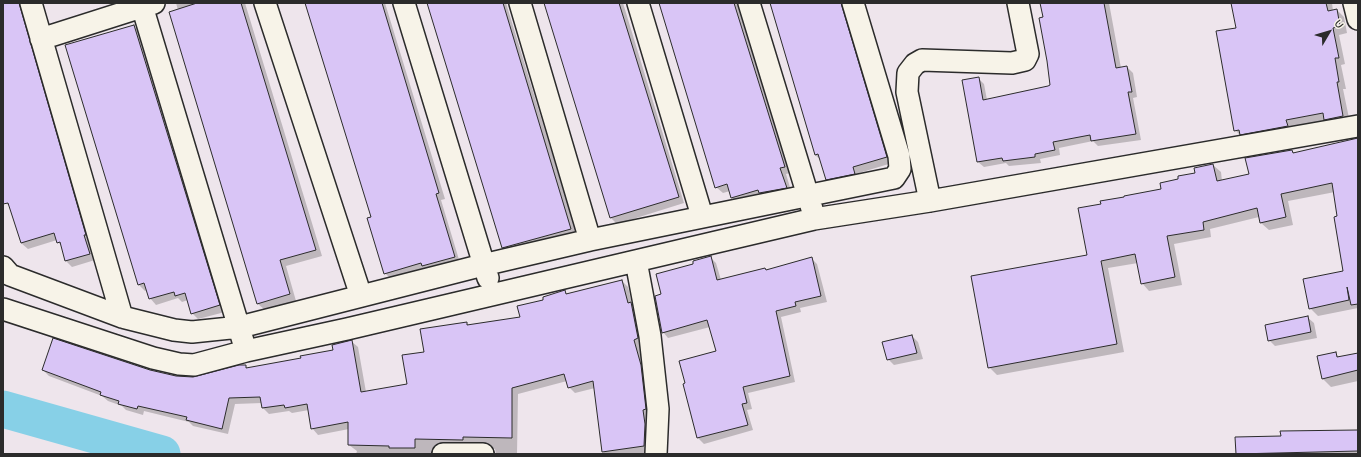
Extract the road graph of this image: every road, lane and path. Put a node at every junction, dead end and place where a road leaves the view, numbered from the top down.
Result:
1 (31, 3) edge
2 (265, 3) edge
3 (404, 3) edge
4 (520, 3) edge
5 (638, 3) edge
6 (749, 3) edge
7 (853, 3) edge
8 (1018, 3) edge
9 (1354, 3) edge
10 (148, 5) edge
11 (1358, 19) edge
12 (41, 39) junction
13 (1358, 126) edge
14 (808, 196) junction
15 (930, 201) junction
16 (702, 216) junction
17 (814, 219) junction
18 (590, 240) junction
19 (636, 261) junction
20 (483, 265) junction
21 (6, 271) edge
22 (495, 293) junction
23 (360, 296) junction
24 (4, 309) edge
25 (122, 317) junction
26 (240, 327) junction
27 (246, 351) junction
28 (443, 454) edge
29 (483, 454) edge
30 (656, 454) edge

1 - 12 street
2 - 23 street
3 - 20 street
4 - 18 street
5 - 16 street
6 - 14 street
7 - 14 street
8 - 15 street
9 - 11 street
10 - 12 street
10 - 26 street
12 - 25 street
13 - 15 street
14 - 16 street
14 - 17 street
15 - 17 street
16 - 18 street
17 - 19 street
18 - 20 street
19 - 22 street
19 - 30 street
20 - 22 street
20 - 23 street
21 - 24 street
21 - 25 street
22 - 27 street
23 - 26 street
24 - 27 street
25 - 26 street
26 - 27 street
28 - 29 street

